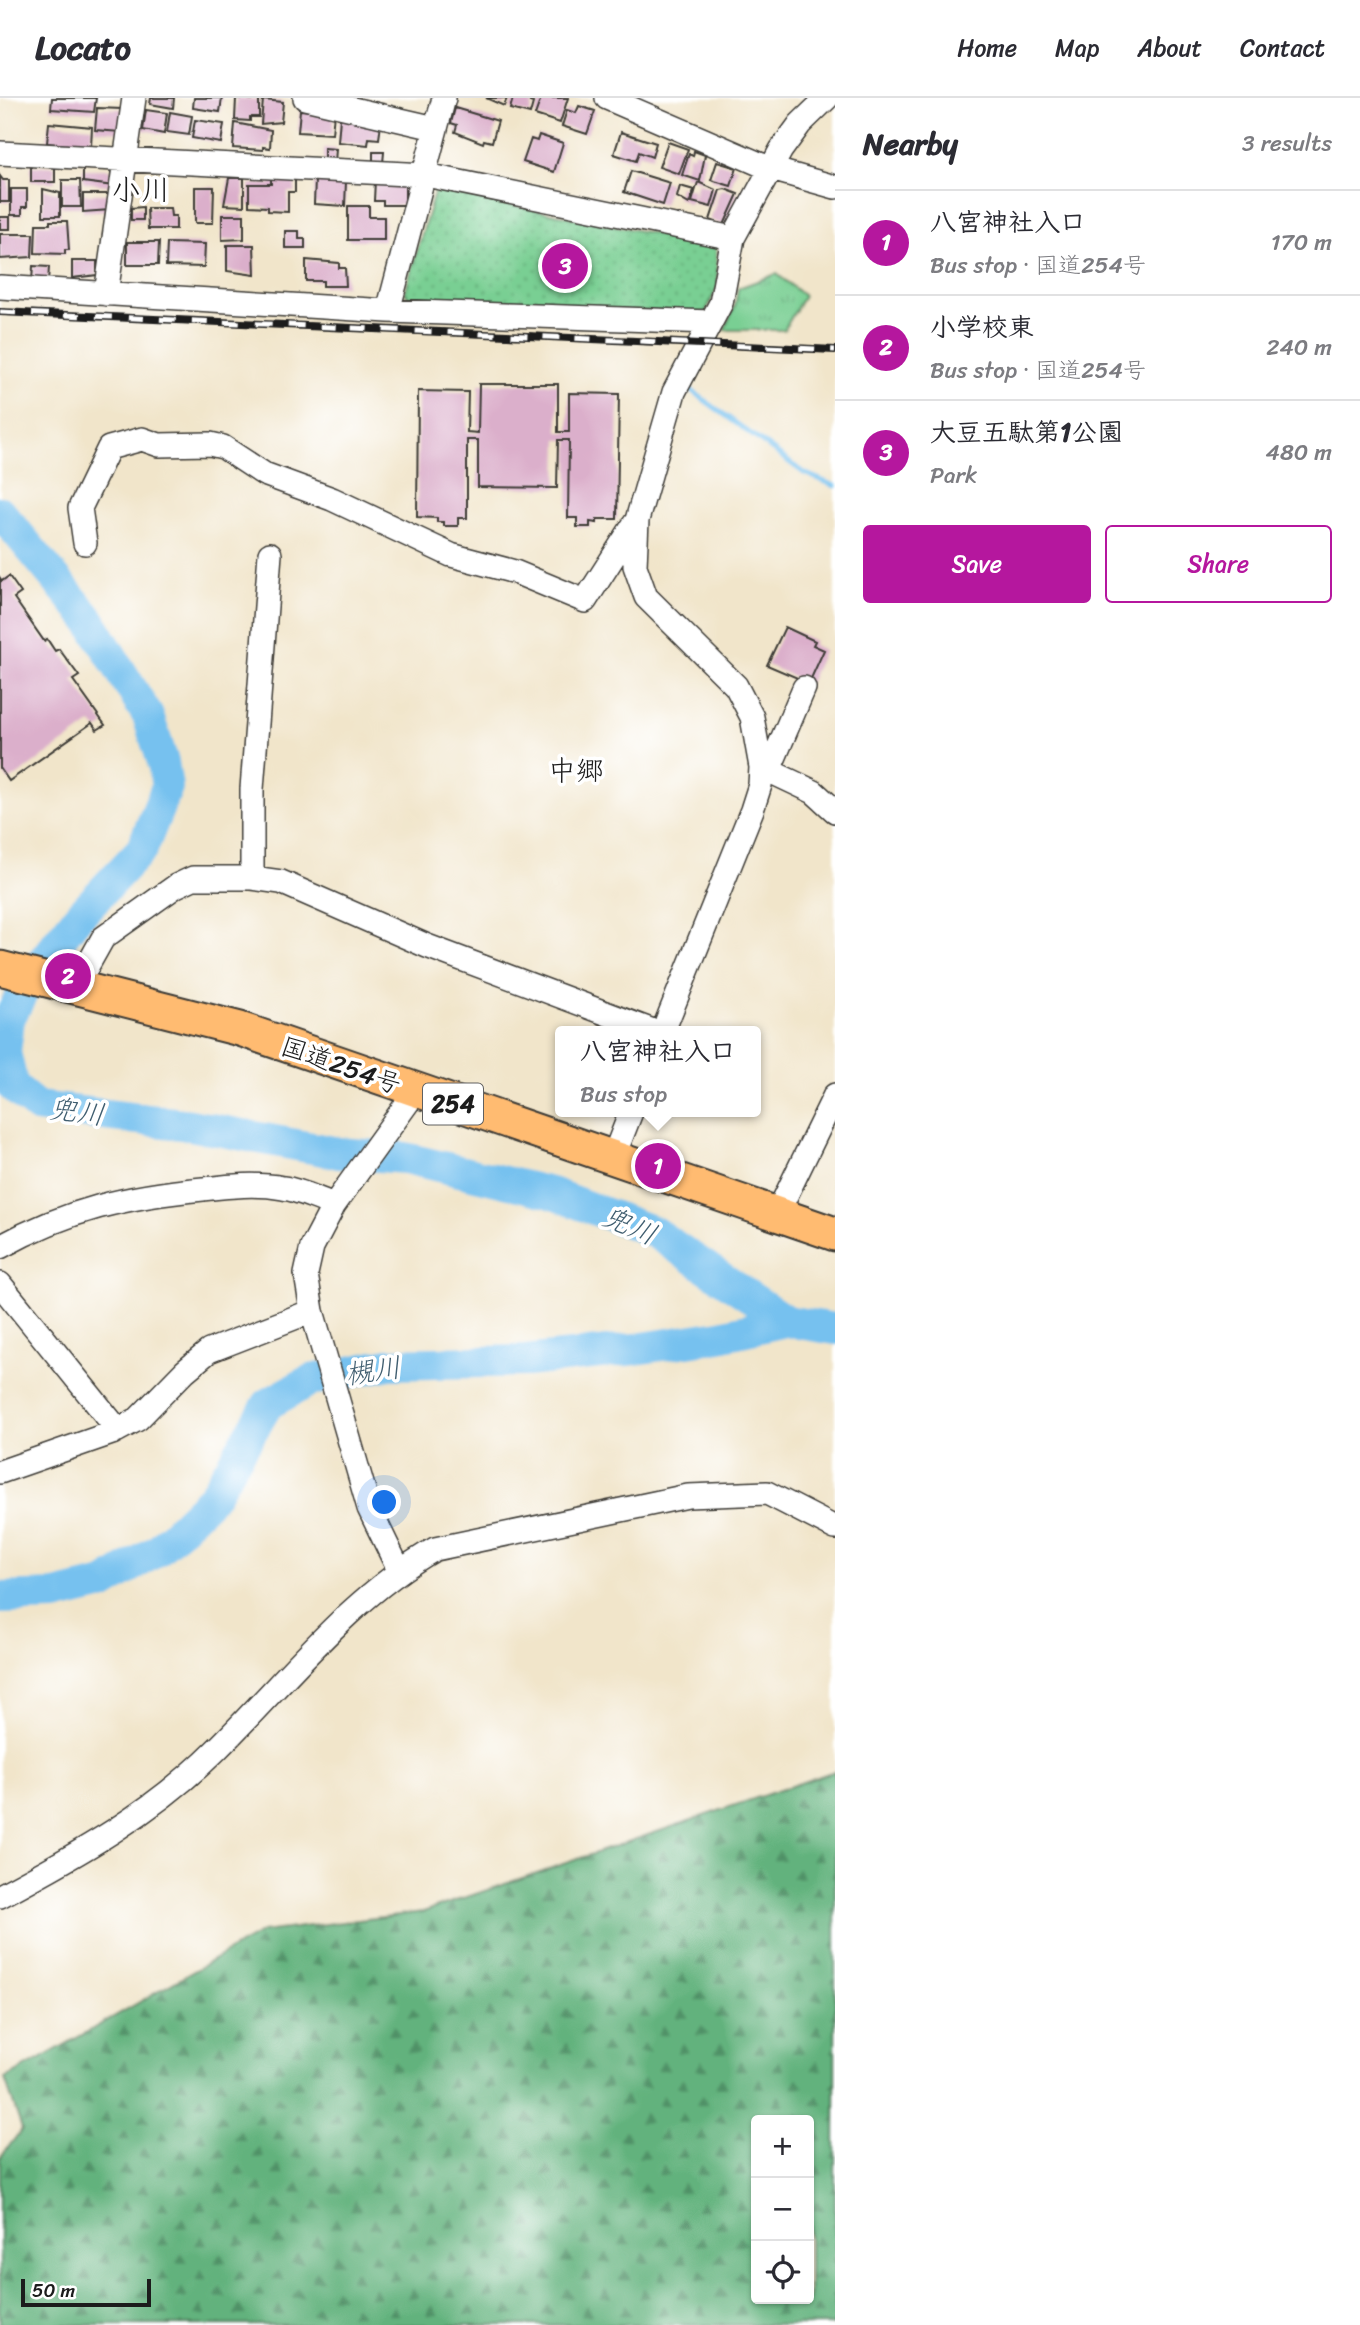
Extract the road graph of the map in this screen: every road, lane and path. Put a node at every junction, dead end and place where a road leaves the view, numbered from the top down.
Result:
1 (135, 98) edge
2 (305, 98) edge
3 (444, 98) edge
4 (607, 98) edge
5 (827, 98) edge
6 (435, 128) junction
7 (0, 153) edge
8 (125, 159) junction
9 (771, 169) junction
10 (426, 175) junction
11 (835, 187) edge
12 (733, 238) junction
13 (0, 287) edge
14 (106, 294) junction
15 (388, 311) junction
16 (712, 322) junction
17 (637, 520) junction
18 (85, 543) dead end
19 (270, 554) dead end
20 (804, 688) dead end
21 (765, 768) junction
22 (835, 811) edge
23 (252, 878) junction
24 (0, 968) edge
25 (71, 987) junction
26 (640, 1026) edge
27 (665, 1026) edge
28 (416, 1091) junction
29 (835, 1095) edge
30 (629, 1117) edge
31 (613, 1158) junction
32 (337, 1200) junction
33 (778, 1214) junction
34 (835, 1234) edge
35 (0, 1247) edge
36 (0, 1284) edge
37 (313, 1314) junction
38 (118, 1430) junction
39 (0, 1472) edge
40 (835, 1528) edge
41 (399, 1570) junction
42 (0, 1896) edge

1 - 8 street
2 - 6 street
3 - 6 street
4 - 9 street
5 - 9 street
6 - 10 street
7 - 8 street
8 - 10 street
8 - 14 street
9 - 11 street
9 - 12 street
10 - 12 street
10 - 15 street
12 - 16 street
13 - 14 street
14 - 15 street
15 - 16 street
16 - 17 street
17 - 18 street
17 - 21 street
19 - 23 street
20 - 21 street
21 - 22 street
21 - 27 street
23 - 25 street
23 - 26 street
24 - 25 highway, 国道254号 / 254
25 - 28 highway, 国道254号 / 254
28 - 31 highway, 国道254号 / 254
28 - 32 street
29 - 33 street
30 - 31 street
31 - 33 highway, 国道254号 / 254
32 - 35 street
32 - 37 street
33 - 34 highway, 国道254号 / 254
36 - 38 street
37 - 38 street
37 - 41 street
38 - 39 street
40 - 41 street
41 - 42 street

